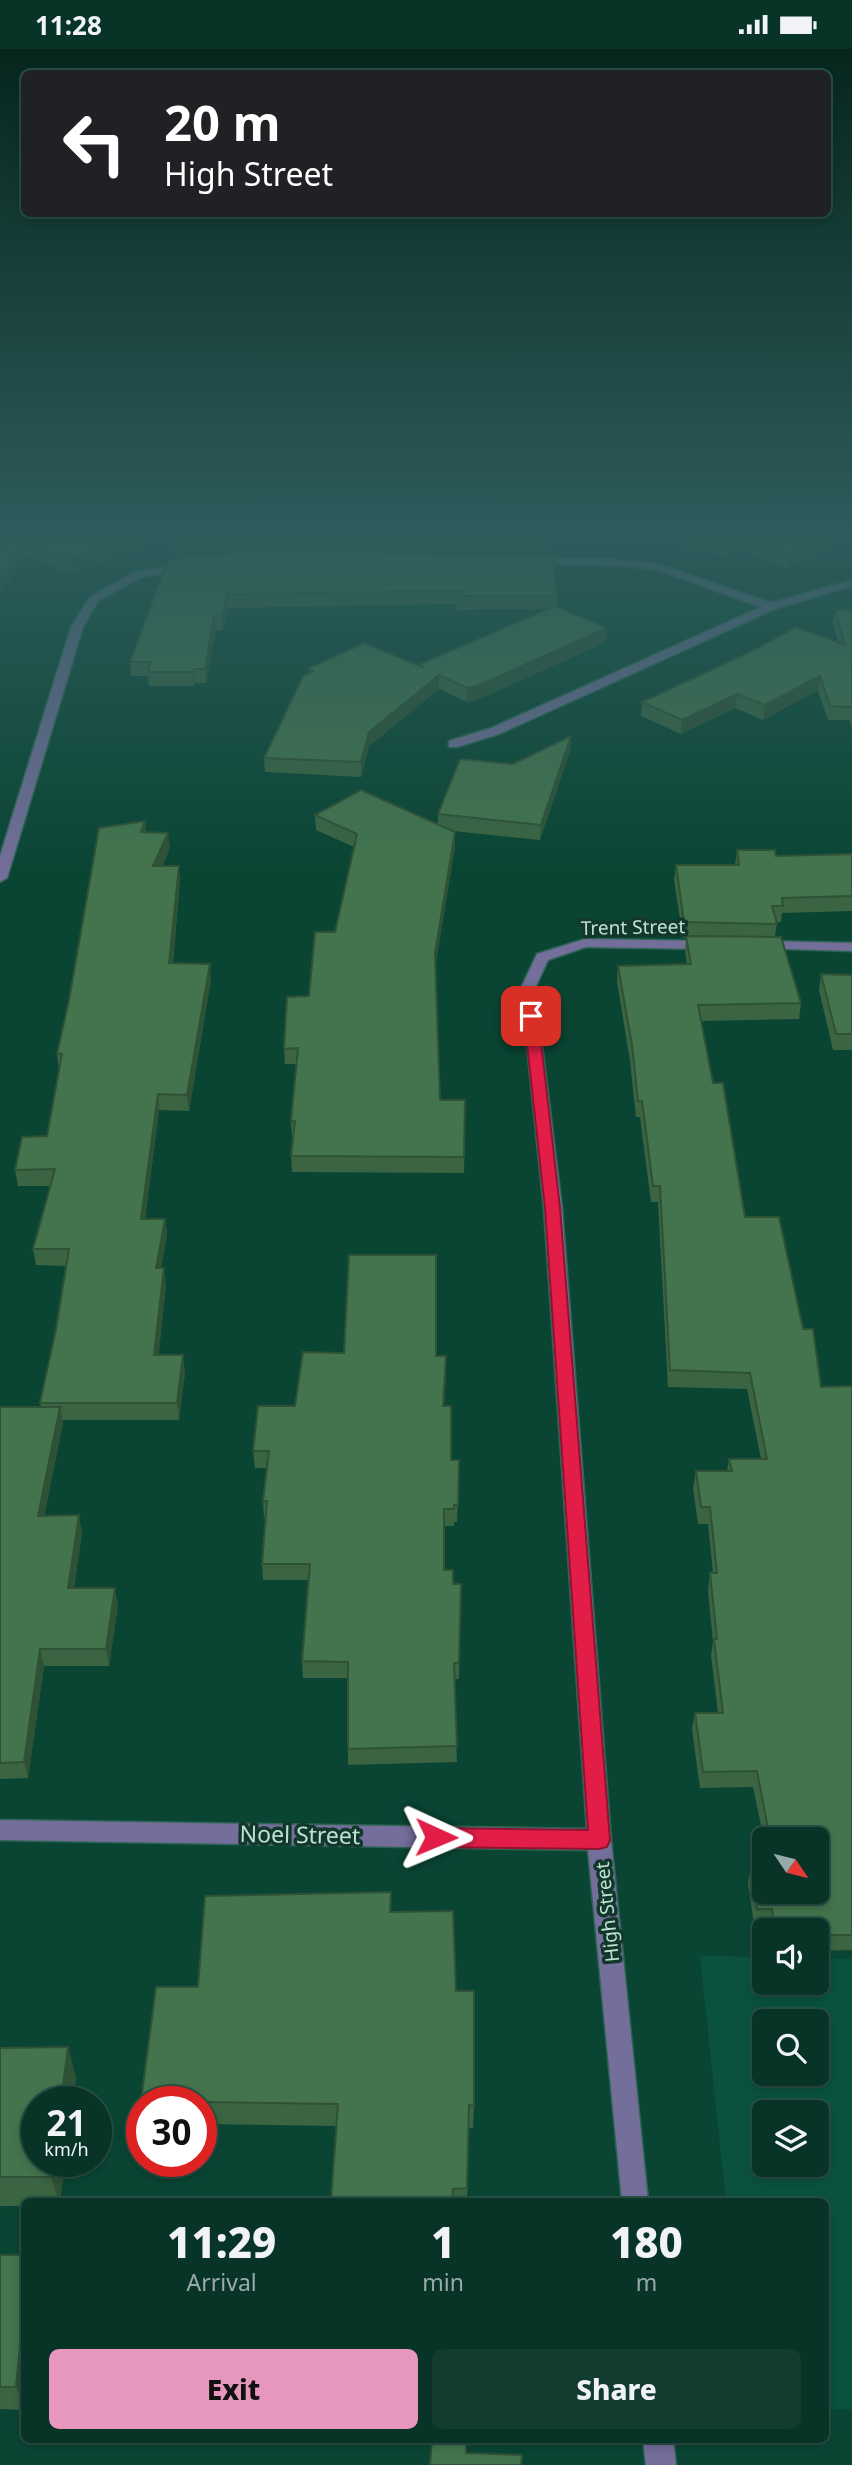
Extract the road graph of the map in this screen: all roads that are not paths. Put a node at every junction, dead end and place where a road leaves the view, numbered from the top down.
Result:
1 (71, 643) edge
2 (691, 643) edge
3 (453, 744) dead end
4 (0, 878) edge
5 (719, 945) edge
6 (745, 945) edge
7 (852, 947) edge
8 (542, 957) joint
9 (0, 1830) edge
10 (599, 1840) junction
11 (635, 2198) edge
12 (658, 2443) edge
13 (661, 2465) edge

1 - 4 street
2 - 3 street
5 - 8 street, Trent Street
6 - 7 street
8 - 10 street, High Street
9 - 10 street, Noel Street
10 - 11 street, High Street
12 - 13 street

